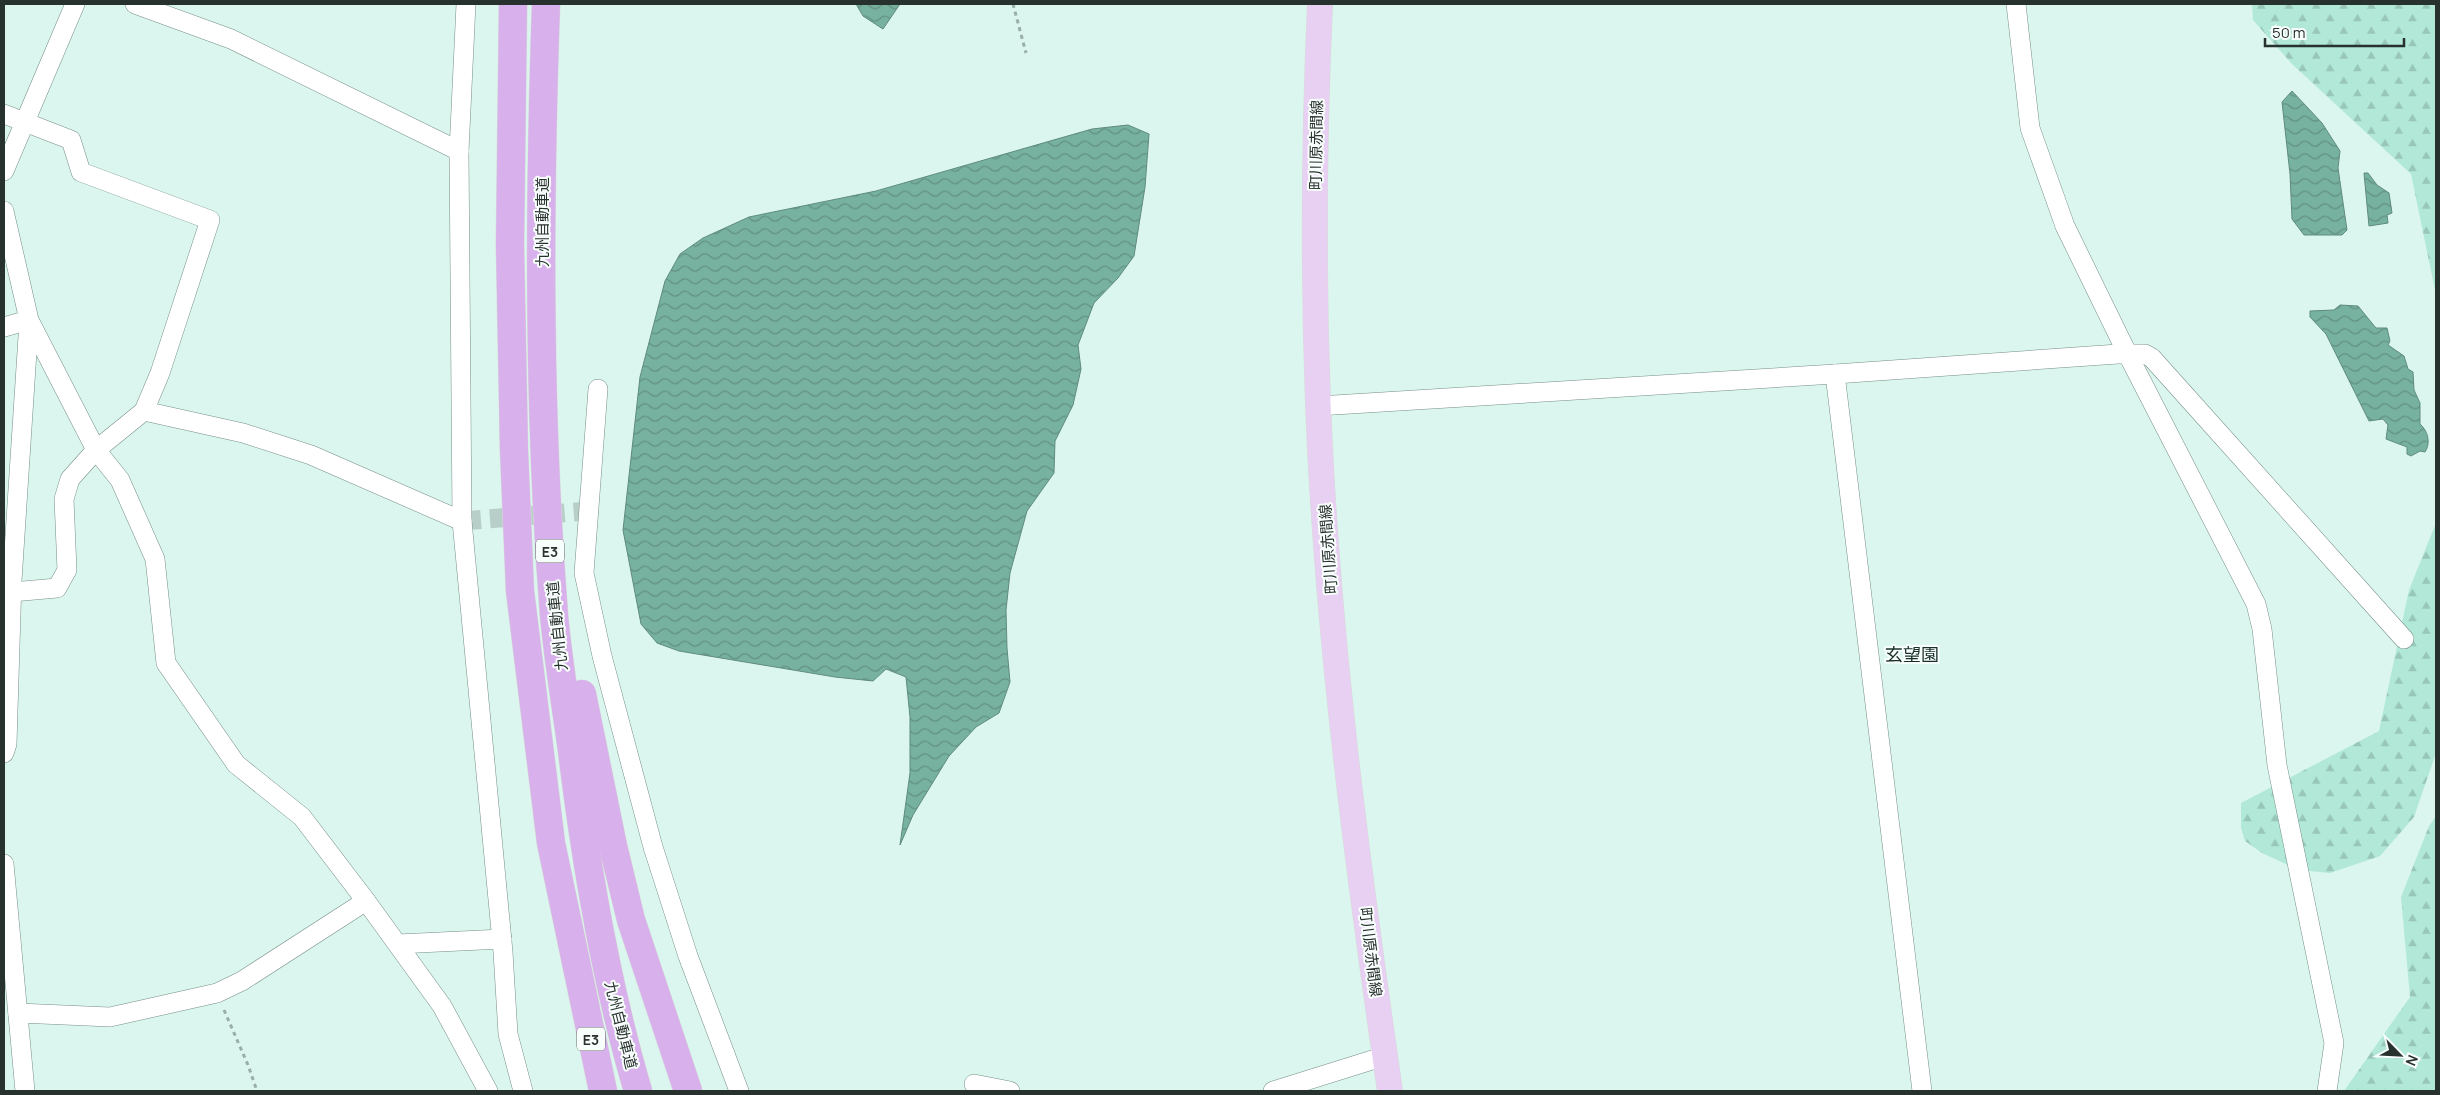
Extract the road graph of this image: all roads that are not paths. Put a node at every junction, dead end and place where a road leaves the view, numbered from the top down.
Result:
1 (75, 4) edge
2 (136, 4) edge
3 (466, 4) edge
4 (513, 4) edge
5 (546, 4) edge
6 (1320, 4) edge
7 (2016, 4) edge
8 (4, 114) edge
9 (24, 122) junction
10 (460, 151) junction
11 (4, 171) edge
12 (4, 211) edge
13 (29, 320) junction
14 (4, 327) edge
15 (2127, 353) junction
16 (1835, 374) junction
17 (598, 389) dead end
18 (1318, 406) junction
19 (144, 411) junction
20 (96, 450) junction
21 (545, 456) junction
22 (462, 521) junction
23 (9, 585) edge
24 (2404, 639) dead end
25 (4, 753) edge
26 (4, 864) edge
27 (366, 901) junction
28 (502, 939) junction
29 (398, 944) junction
30 (579, 987) junction
31 (18, 1013) junction
32 (1385, 1056) junction
33 (974, 1084) dead end
34 (25, 1091) edge
35 (488, 1091) edge
36 (523, 1091) edge
37 (585, 1091) edge
38 (603, 1091) edge
39 (638, 1091) edge
40 (688, 1091) edge
41 (738, 1091) edge
42 (1010, 1091) edge
43 (1273, 1091) edge
44 (1390, 1091) edge
45 (1922, 1091) edge
46 (2327, 1091) edge

1 - 9 street
2 - 10 street
3 - 10 street
4 - 30 highway, 九州自動車道 / E3
5 - 21 highway, 九州自動車道 / E3
6 - 18 main road, 町川原赤間線
7 - 15 street
8 - 9 street
9 - 11 street
9 - 19 street
10 - 22 street
12 - 13 street
13 - 14 street
13 - 20 street
13 - 23 street
15 - 16 street
15 - 24 street
15 - 46 street
16 - 18 street
16 - 45 street
17 - 41 street
18 - 32 main road, 町川原赤間線
19 - 20 street
19 - 22 street
20 - 23 street
20 - 27 street
21 - 39 highway, 九州自動車道 / E3
21 - 40 highway
22 - 28 street
23 - 25 street
26 - 31 street
27 - 29 street
27 - 31 street
28 - 29 street
28 - 36 street
29 - 35 street
30 - 37 highway
30 - 38 highway, 九州自動車道 / E3
31 - 34 street
32 - 43 street
32 - 44 main road, 町川原赤間線
33 - 42 street

